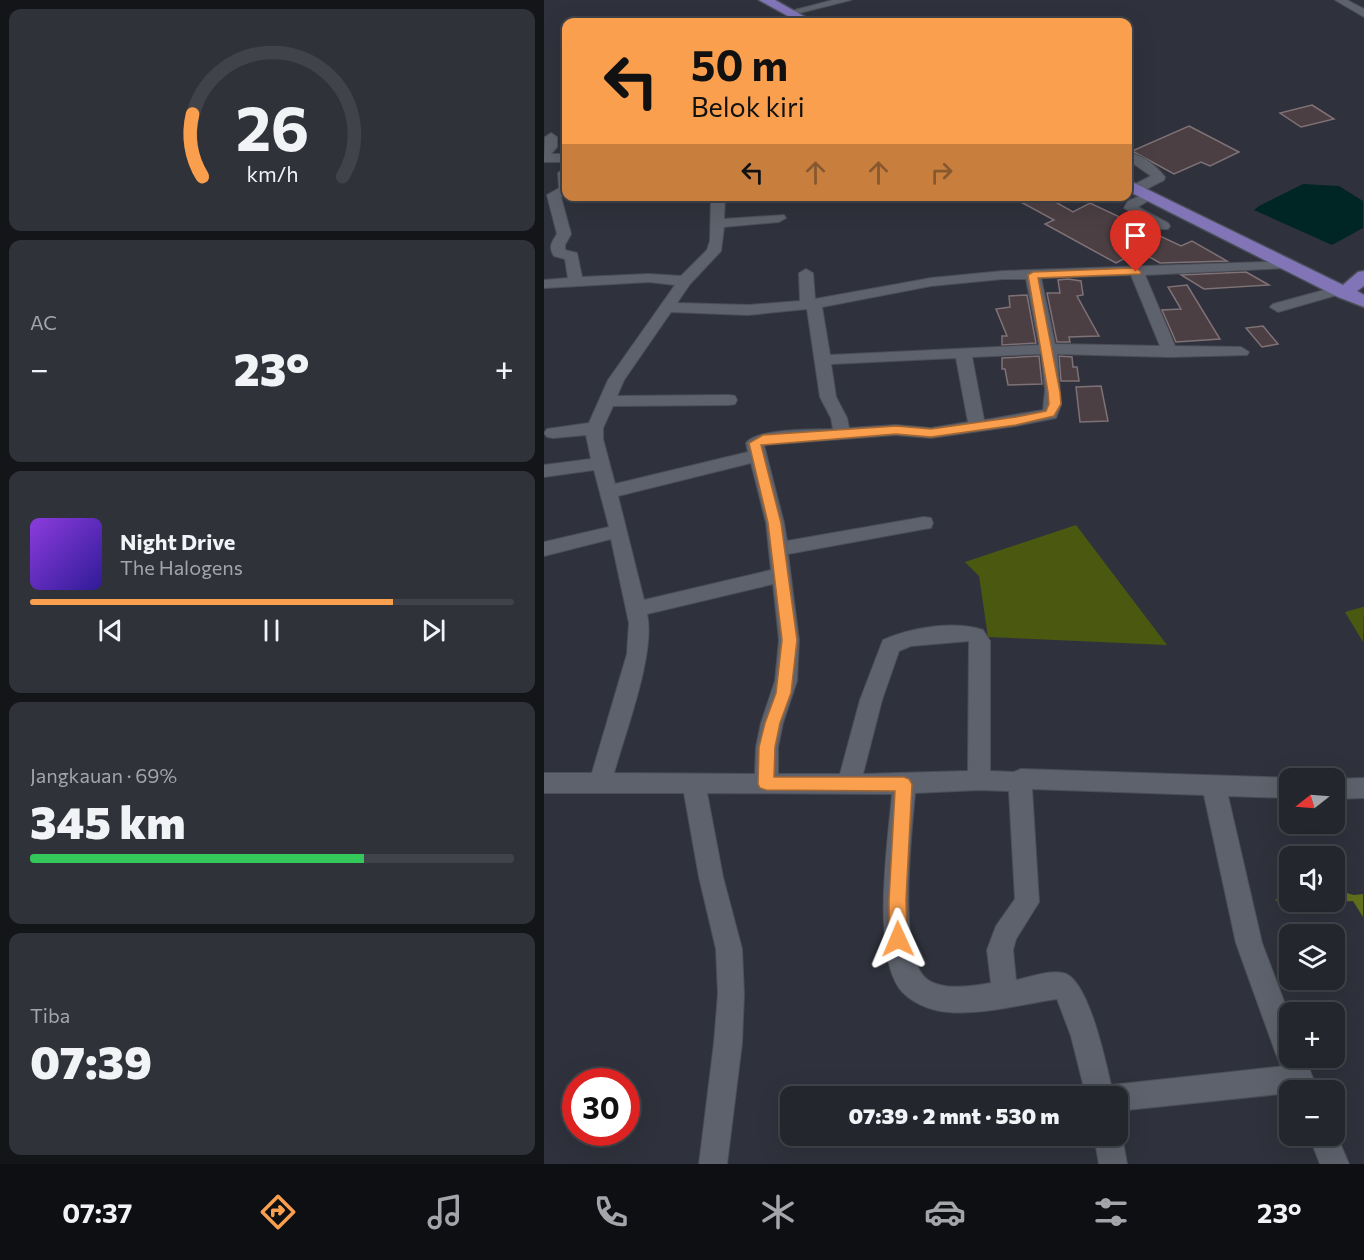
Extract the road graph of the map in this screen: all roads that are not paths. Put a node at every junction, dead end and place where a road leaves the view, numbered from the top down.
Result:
1 (768, 0) edge
2 (846, 0) edge
3 (1340, 0) edge
4 (788, 13) junction
5 (1363, 14) edge
6 (799, 18) edge
7 (548, 138) edge
8 (562, 158) edge
9 (1132, 158) edge
10 (1137, 190) edge
11 (562, 192) edge
12 (718, 201) edge
13 (779, 218) dead end
14 (718, 224) junction
15 (1163, 226) dead end
16 (1287, 264) junction
17 (1136, 272) junction
18 (806, 273) dead end
19 (1033, 275) junction
20 (1363, 276) edge
21 (685, 281) junction
22 (576, 283) junction
23 (544, 284) edge
24 (1341, 292) junction
25 (1363, 302) edge
26 (811, 304) junction
27 (667, 307) junction
28 (1278, 307) dead end
29 (1048, 349) junction
30 (1170, 352) junction
31 (1242, 352) dead end
32 (963, 353) junction
33 (822, 360) junction
34 (728, 400) dead end
35 (605, 401) junction
36 (978, 425) junction
37 (595, 428) junction
38 (553, 433) dead end
39 (842, 434) junction
40 (757, 455) junction
41 (601, 463) junction
42 (544, 471) edge
43 (608, 492) junction
44 (924, 523) dead end
45 (619, 531) junction
46 (544, 549) edge
47 (777, 549) junction
48 (782, 576) junction
49 (637, 609) junction
50 (979, 780) junction
51 (1020, 782) junction
52 (544, 783) edge
53 (694, 783) junction
54 (600, 784) junction
55 (766, 784) junction
56 (848, 784) junction
57 (904, 784) junction
58 (1214, 786) junction
59 (1279, 788) edge
60 (1363, 788) edge
61 (1345, 789) edge
62 (1005, 993) junction
63 (1296, 1070) edge
64 (1097, 1086) edge
65 (1128, 1095) edge
66 (1110, 1146) edge
67 (1327, 1146) edge
68 (713, 1164) edge
69 (1113, 1164) edge
70 (1335, 1164) edge

1 - 4 main road
2 - 4 street
3 - 5 street
4 - 6 main road
7 - 8 street
9 - 10 street
10 - 15 street
10 - 16 main road
11 - 22 street
12 - 14 street
13 - 14 street
14 - 21 street
16 - 17 street
16 - 24 main road
17 - 19 street
17 - 30 street
18 - 26 street
19 - 26 street
19 - 29 street
20 - 24 main road
21 - 22 street
21 - 27 street
22 - 23 street
24 - 25 main road
24 - 28 street
26 - 27 street
26 - 33 street
27 - 35 street
29 - 30 street
29 - 32 street
29 - 36 street
30 - 31 street
32 - 33 street
32 - 36 street
33 - 39 street
34 - 35 street
35 - 37 street
36 - 39 street
37 - 38 street
37 - 41 street
39 - 40 street
40 - 43 street
40 - 47 street
41 - 42 street
41 - 43 street
43 - 45 street
44 - 47 street
45 - 46 street
45 - 49 street
47 - 48 street
48 - 49 street
48 - 55 street
49 - 54 street
50 - 51 street
50 - 56 street
50 - 57 street
51 - 58 street
51 - 62 street
52 - 54 street
53 - 54 street
53 - 55 street
53 - 68 street
55 - 56 street
56 - 57 street
57 - 62 street
58 - 59 street
58 - 63 street
60 - 61 street
62 - 64 street
63 - 65 street
66 - 69 street
67 - 70 street

